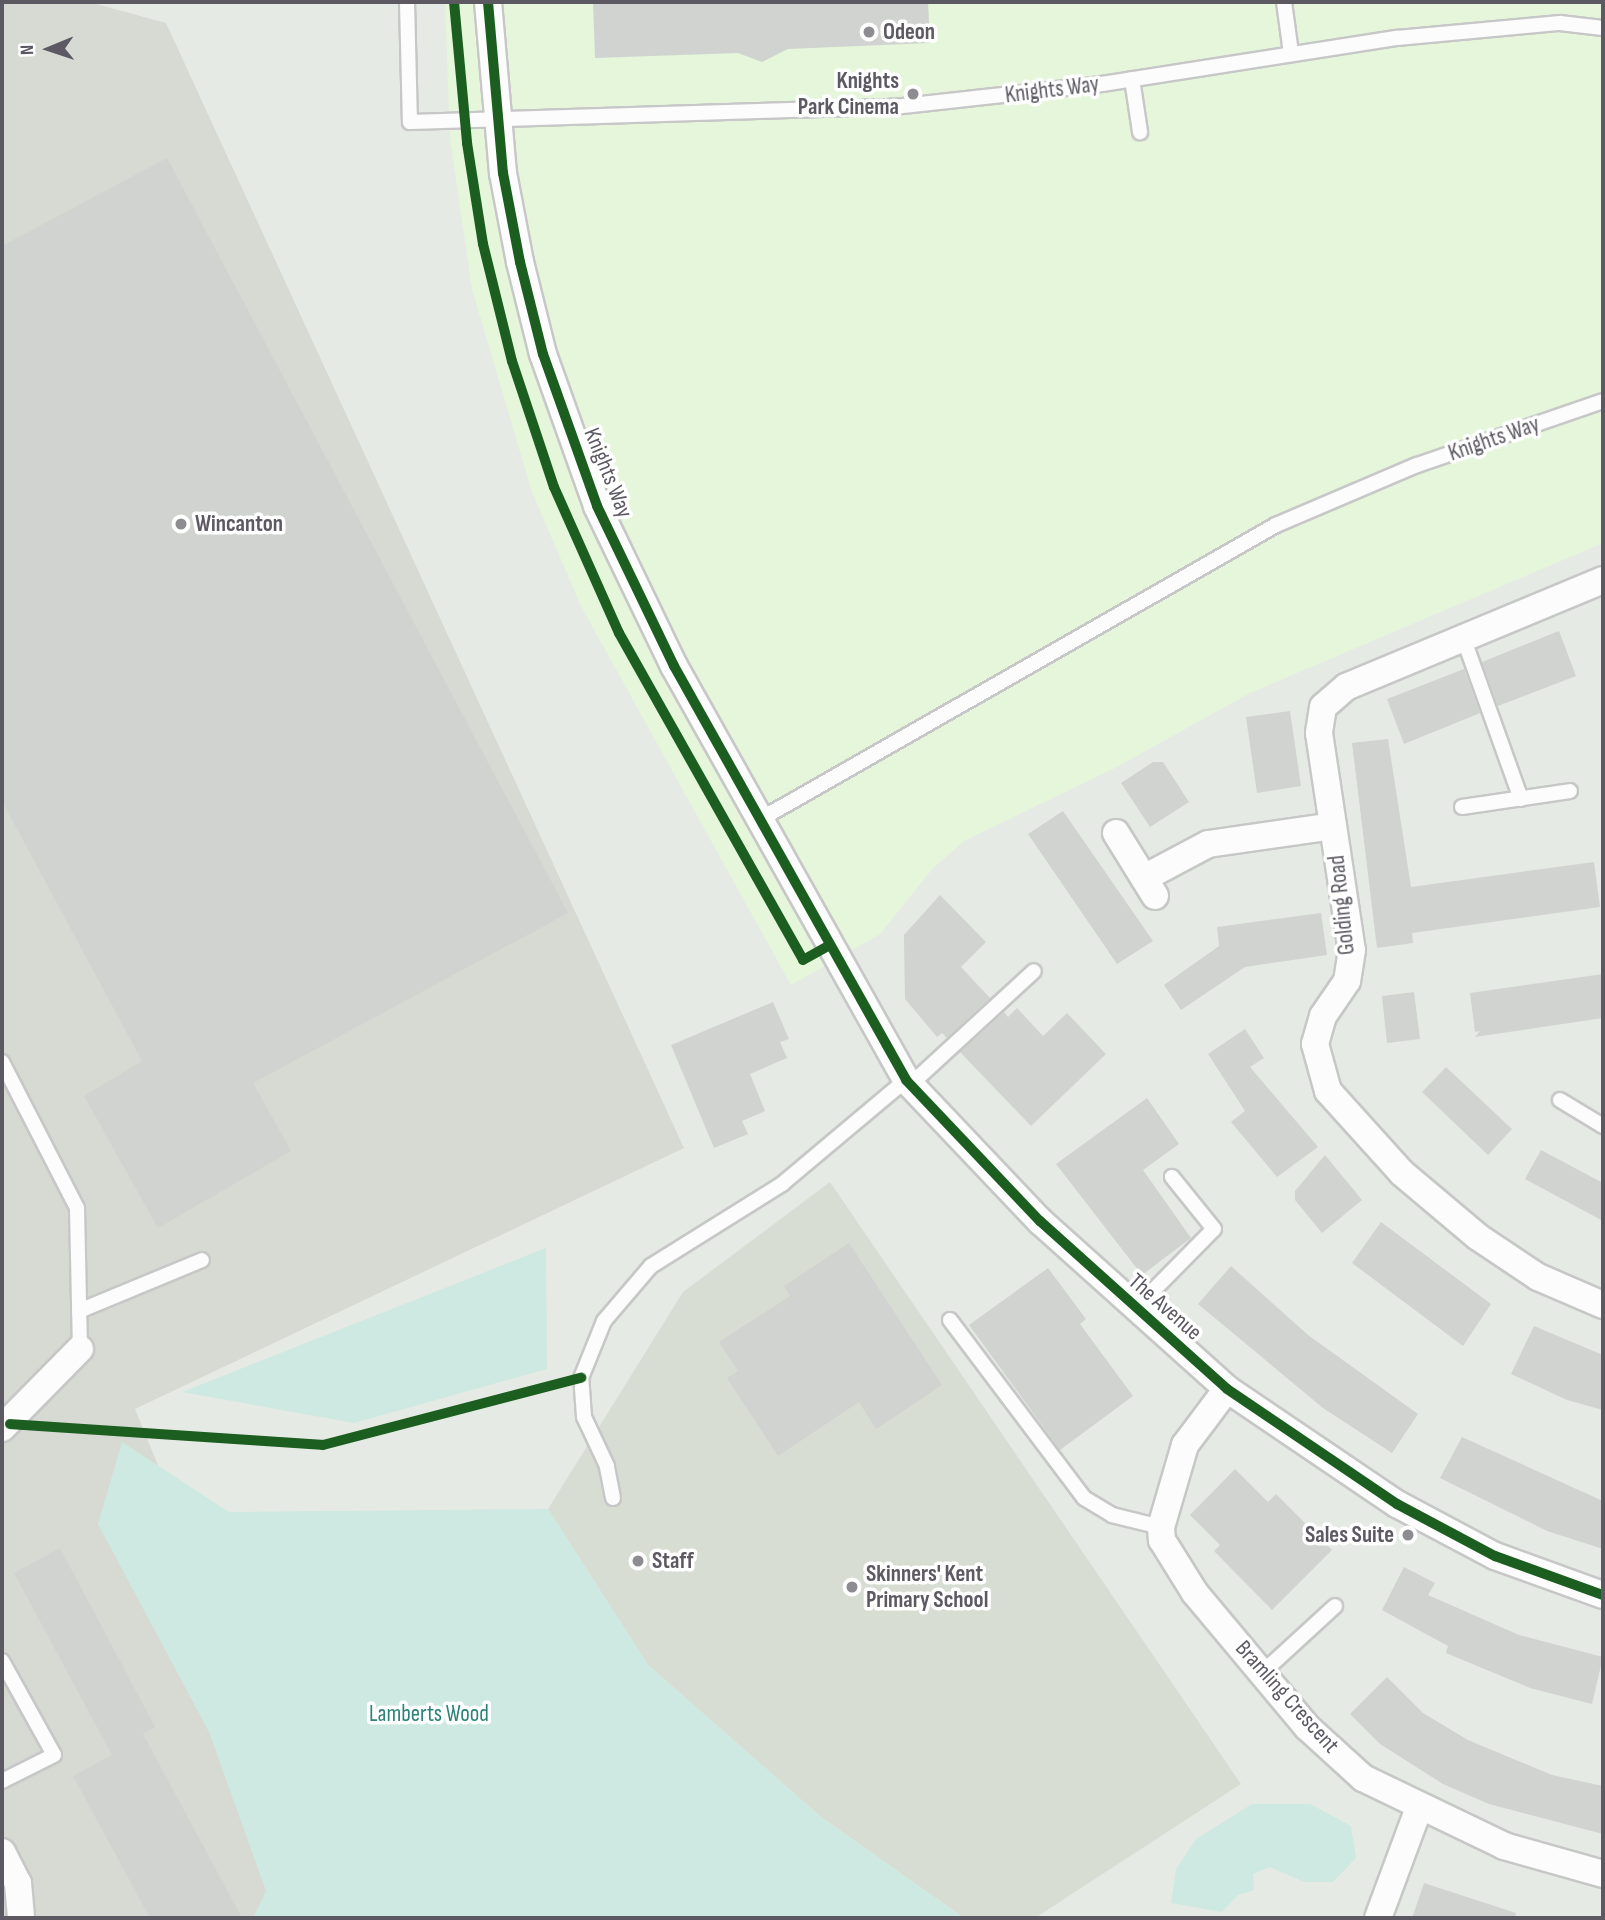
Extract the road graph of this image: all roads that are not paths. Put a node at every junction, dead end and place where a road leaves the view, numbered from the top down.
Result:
1 (407, 2) edge
2 (488, 2) edge
3 (1284, 2) edge
4 (1603, 27) edge
5 (1291, 53) junction
6 (1132, 79) junction
7 (497, 121) junction
8 (1140, 132) dead end
9 (1603, 401) edge
10 (1603, 580) edge
11 (1463, 636) junction
12 (1570, 791) dead end
13 (1521, 799) junction
14 (1462, 807) dead end
15 (759, 820) junction
16 (1333, 826) junction
17 (1116, 833) dead end
18 (813, 918) joint
19 (1034, 971) dead end
20 (2, 1062) edge
21 (908, 1083) junction
22 (1560, 1100) dead end
23 (1603, 1126) edge
24 (1171, 1177) dead end
25 (202, 1260) dead end
26 (1603, 1305) edge
27 (1135, 1309) junction
28 (79, 1311) junction
29 (950, 1320) dead end
30 (80, 1349) joint
31 (1227, 1389) junction
32 (2, 1428) edge
33 (613, 1497) dead end
34 (1161, 1527) junction
35 (1603, 1595) edge
36 (1335, 1606) dead end
37 (2, 1661) edge
38 (1262, 1673) junction
39 (2, 1781) edge
40 (1419, 1808) junction
41 (2, 1852) edge
42 (1603, 1874) edge
43 (21, 1918) edge
44 (1378, 1918) edge

1 - 7 lane
2 - 7 street, Knights Way
3 - 5 lane
4 - 5 lane, Knights Way
5 - 6 lane, Knights Way
6 - 7 lane, Knights Way
6 - 8 lane
7 - 15 street, Knights Way
9 - 15 lane, Knights Way
10 - 11 street, Golding Road
11 - 13 lane
11 - 16 street, Golding Road
12 - 13 lane
13 - 14 lane
15 - 18 street, Knights Way
16 - 17 street
16 - 26 street, Golding Road
18 - 21 street, The Avenue
19 - 21 lane
20 - 28 lane
21 - 27 street, The Avenue
21 - 33 lane
22 - 23 lane
24 - 27 lane
25 - 28 lane
27 - 31 street, The Avenue
28 - 30 lane
29 - 34 lane
30 - 32 street
31 - 34 street
31 - 35 street, The Avenue
34 - 38 street, Bramling Crescent
36 - 38 lane
37 - 39 lane
38 - 40 street, Bramling Crescent
40 - 42 street, Bramling Crescent
40 - 44 street
41 - 43 street

